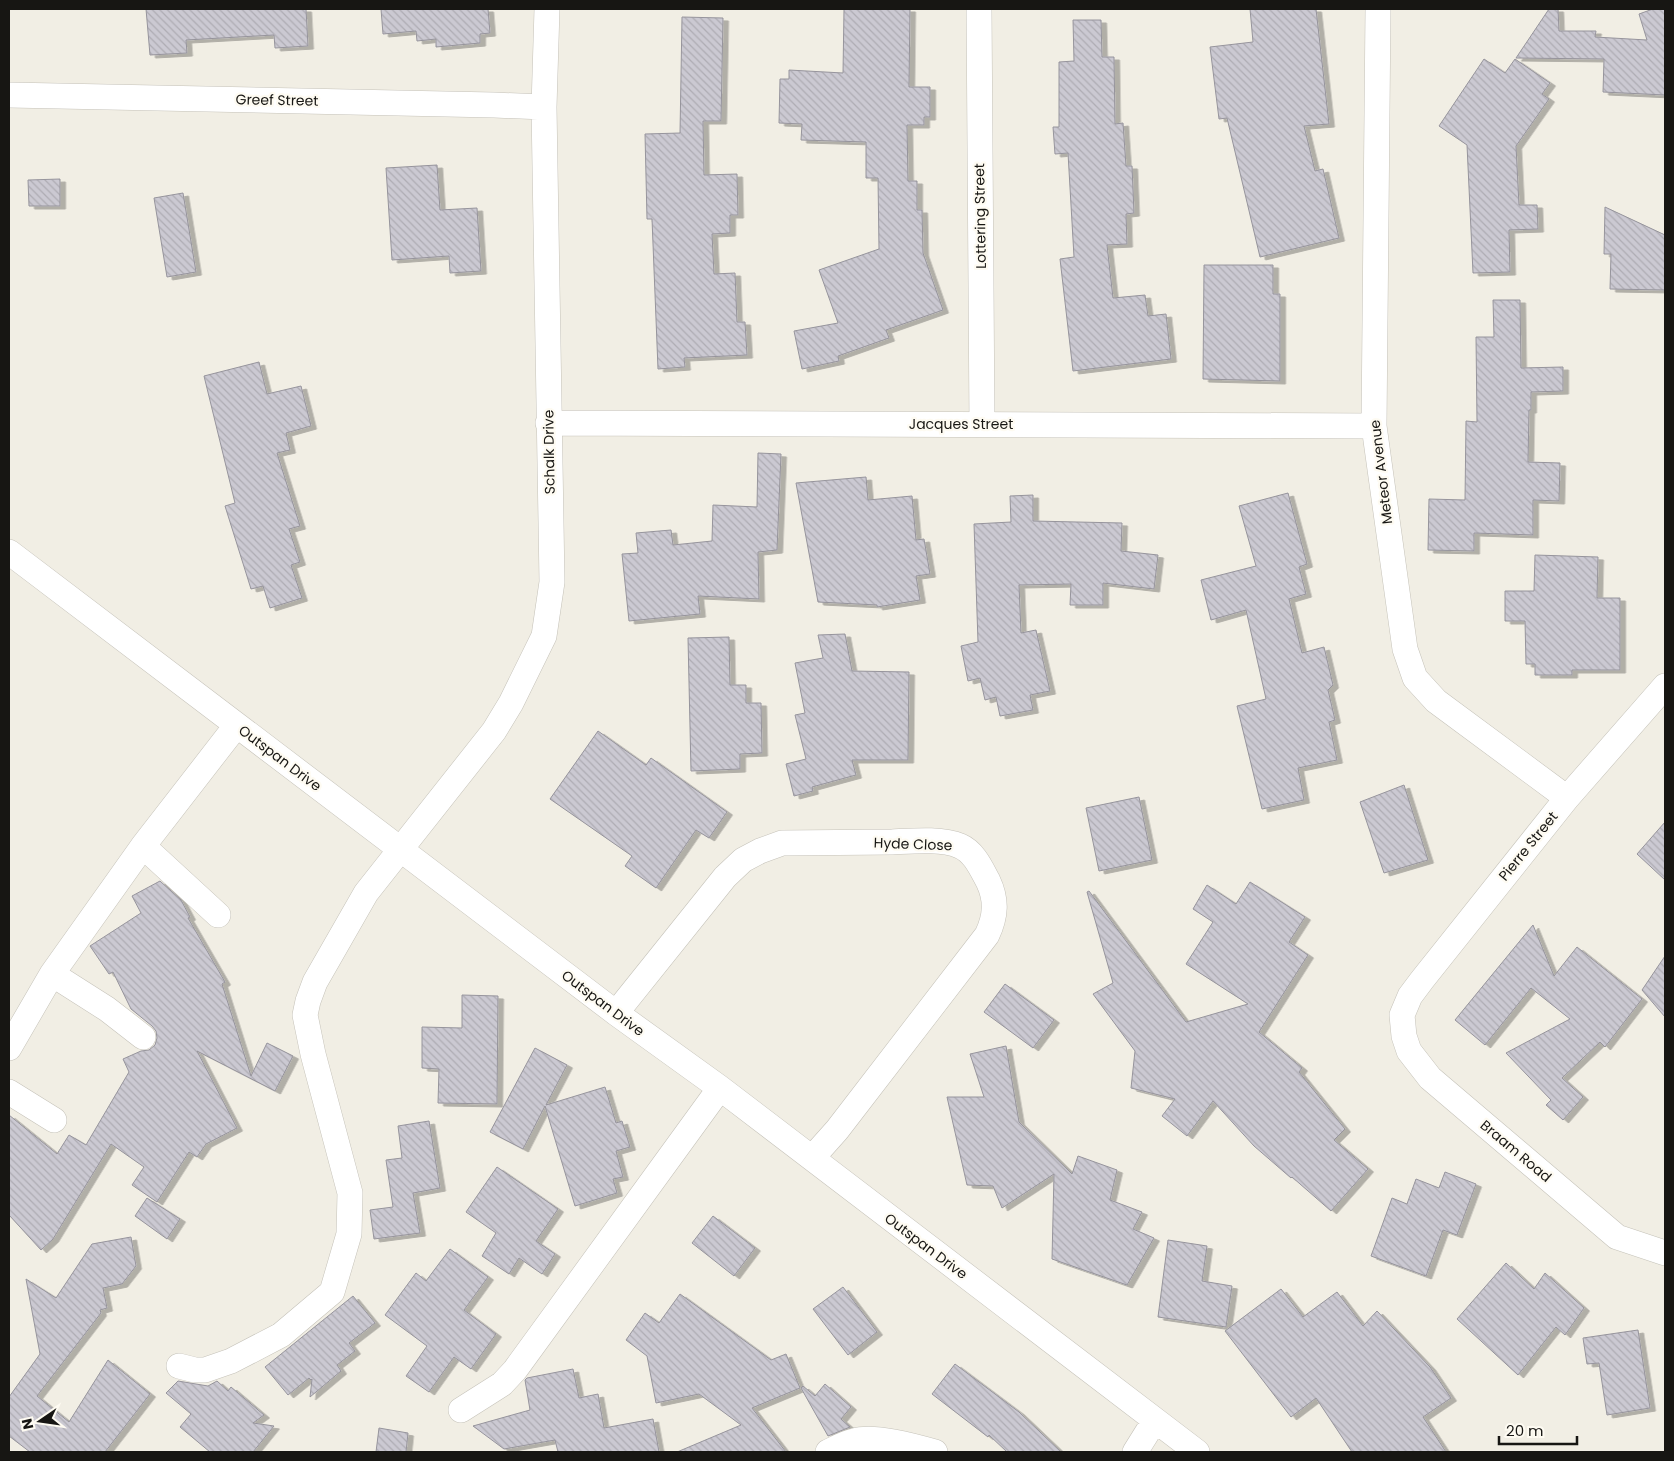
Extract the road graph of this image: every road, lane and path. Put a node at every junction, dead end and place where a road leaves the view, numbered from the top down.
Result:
1 (547, 9) edge
2 (979, 9) edge
3 (1378, 9) edge
4 (9, 95) edge
5 (544, 107) junction
6 (548, 423) junction
7 (982, 424) junction
8 (1374, 426) junction
9 (9, 552) edge
10 (1665, 686) edge
11 (236, 726) junction
12 (1567, 798) junction
13 (143, 846) junction
14 (400, 850) junction
15 (218, 915) dead end
16 (52, 974) junction
17 (616, 1013) junction
18 (1402, 1015) joint
19 (143, 1037) dead end
20 (9, 1048) edge
21 (720, 1088) junction
22 (9, 1092) edge
23 (54, 1120) dead end
24 (812, 1158) junction
25 (1665, 1253) edge
26 (179, 1366) dead end
27 (461, 1410) dead end
28 (1155, 1420) junction
29 (828, 1452) edge
30 (935, 1452) edge
31 (1135, 1452) edge
32 (1198, 1452) edge

1 - 5 street, Schalk Drive
2 - 7 street, Lottering Street
3 - 8 street, Meteor Avenue
4 - 5 street, Greef Street
5 - 6 street, Schalk Drive
6 - 7 street, Jacques Street
6 - 14 street, Schalk Drive
7 - 8 street, Jacques Street
8 - 12 street, Meteor Avenue
9 - 11 street, Outspan Drive
10 - 12 street, Pierre Street
11 - 13 street
11 - 14 street, Outspan Drive
12 - 18 street, Pierre Street
13 - 15 street
13 - 16 street
14 - 17 street, Outspan Drive
14 - 26 street, Schalk Drive
16 - 19 street
16 - 20 street
17 - 21 street, Outspan Drive
17 - 24 street, Hyde Close
18 - 25 street, Braam Road
21 - 24 street, Outspan Drive
21 - 27 street
22 - 23 street
24 - 28 street, Outspan Drive
28 - 31 street
28 - 32 street, Outspan Drive
29 - 30 street

